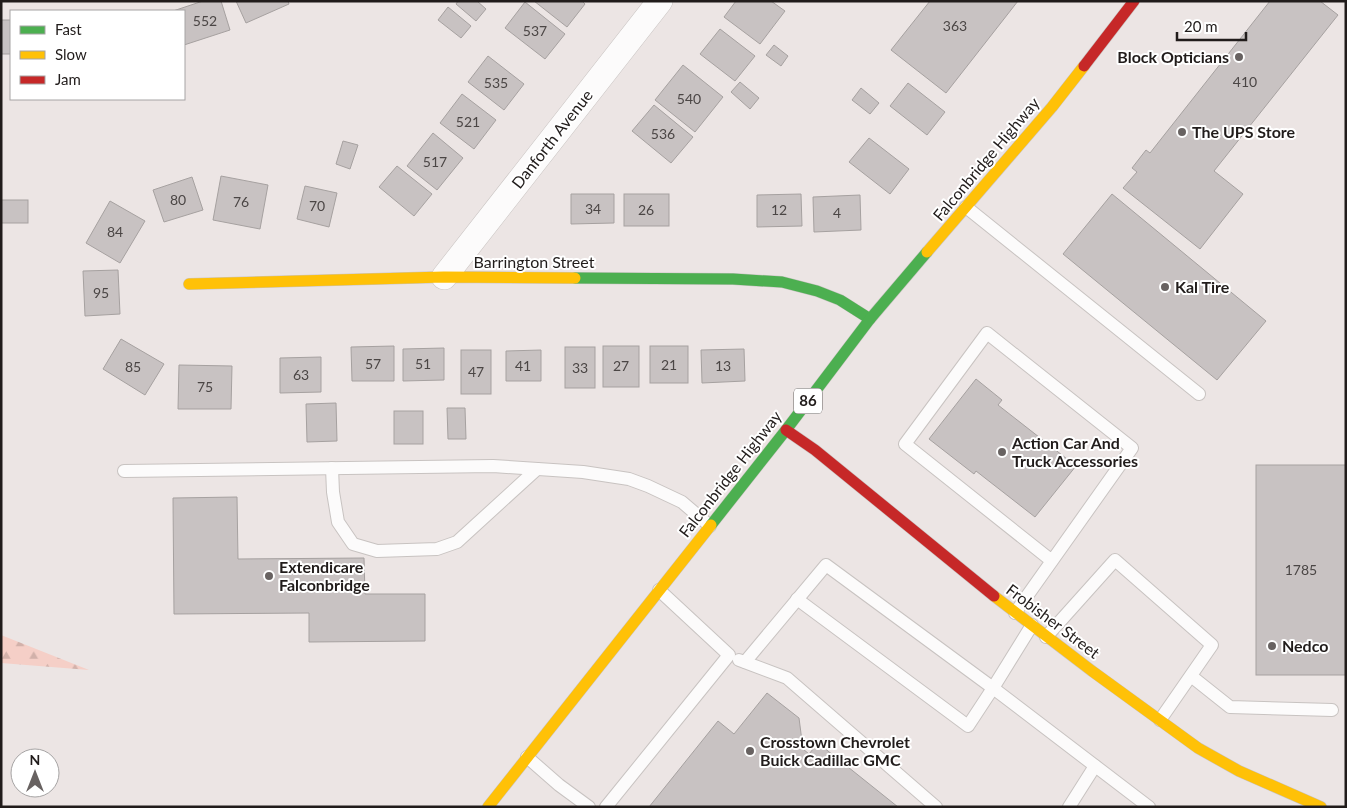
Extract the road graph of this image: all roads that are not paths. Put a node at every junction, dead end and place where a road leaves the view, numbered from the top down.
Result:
1 (660, 1) edge
2 (1134, 1) edge
3 (966, 206) junction
4 (444, 277) junction
5 (189, 284) dead end
6 (870, 319) junction
7 (1199, 394) dead end
8 (786, 430) junction
9 (332, 468) junction
10 (537, 469) junction
11 (124, 470) dead end
12 (710, 526) junction
13 (1052, 561) junction
14 (659, 590) junction
15 (798, 599) junction
16 (1015, 613) junction
17 (1032, 625) junction
18 (1046, 637) junction
19 (729, 655) junction
20 (745, 662) junction
21 (1191, 676) junction
22 (993, 688) junction
23 (1332, 710) dead end
24 (1160, 720) junction
25 (527, 757) junction
26 (1095, 766) junction
27 (488, 807) edge
28 (589, 807) edge
29 (606, 807) edge
30 (936, 807) edge
31 (1068, 807) edge
32 (1149, 807) edge
33 (1320, 807) edge

1 - 4 street, Danforth Avenue
2 - 3 street, Falconbridge Highway / 86
3 - 6 street, Falconbridge Highway / 86
3 - 7 lane
4 - 5 street, Barrington Street
4 - 6 street, Barrington Street
6 - 8 street, Falconbridge Highway / 86
8 - 12 street, Falconbridge Highway / 86
8 - 16 street, Frobisher Street
9 - 10 lane
9 - 10 lane
9 - 11 lane
10 - 12 lane
12 - 14 street, Falconbridge Highway / 86
13 - 13 lane
13 - 16 lane
14 - 19 lane
14 - 25 street, Falconbridge Highway / 86
15 - 20 lane
15 - 22 lane
15 - 22 lane
16 - 17 street, Frobisher Street
17 - 18 street, Frobisher Street
17 - 22 lane
18 - 21 lane
18 - 24 street, Frobisher Street
19 - 20 lane
19 - 29 lane
20 - 30 lane
21 - 23 lane
21 - 24 lane
22 - 26 lane
24 - 33 street, Frobisher Street
25 - 27 street, Falconbridge Highway / 86
25 - 28 lane
26 - 31 lane
26 - 32 lane

